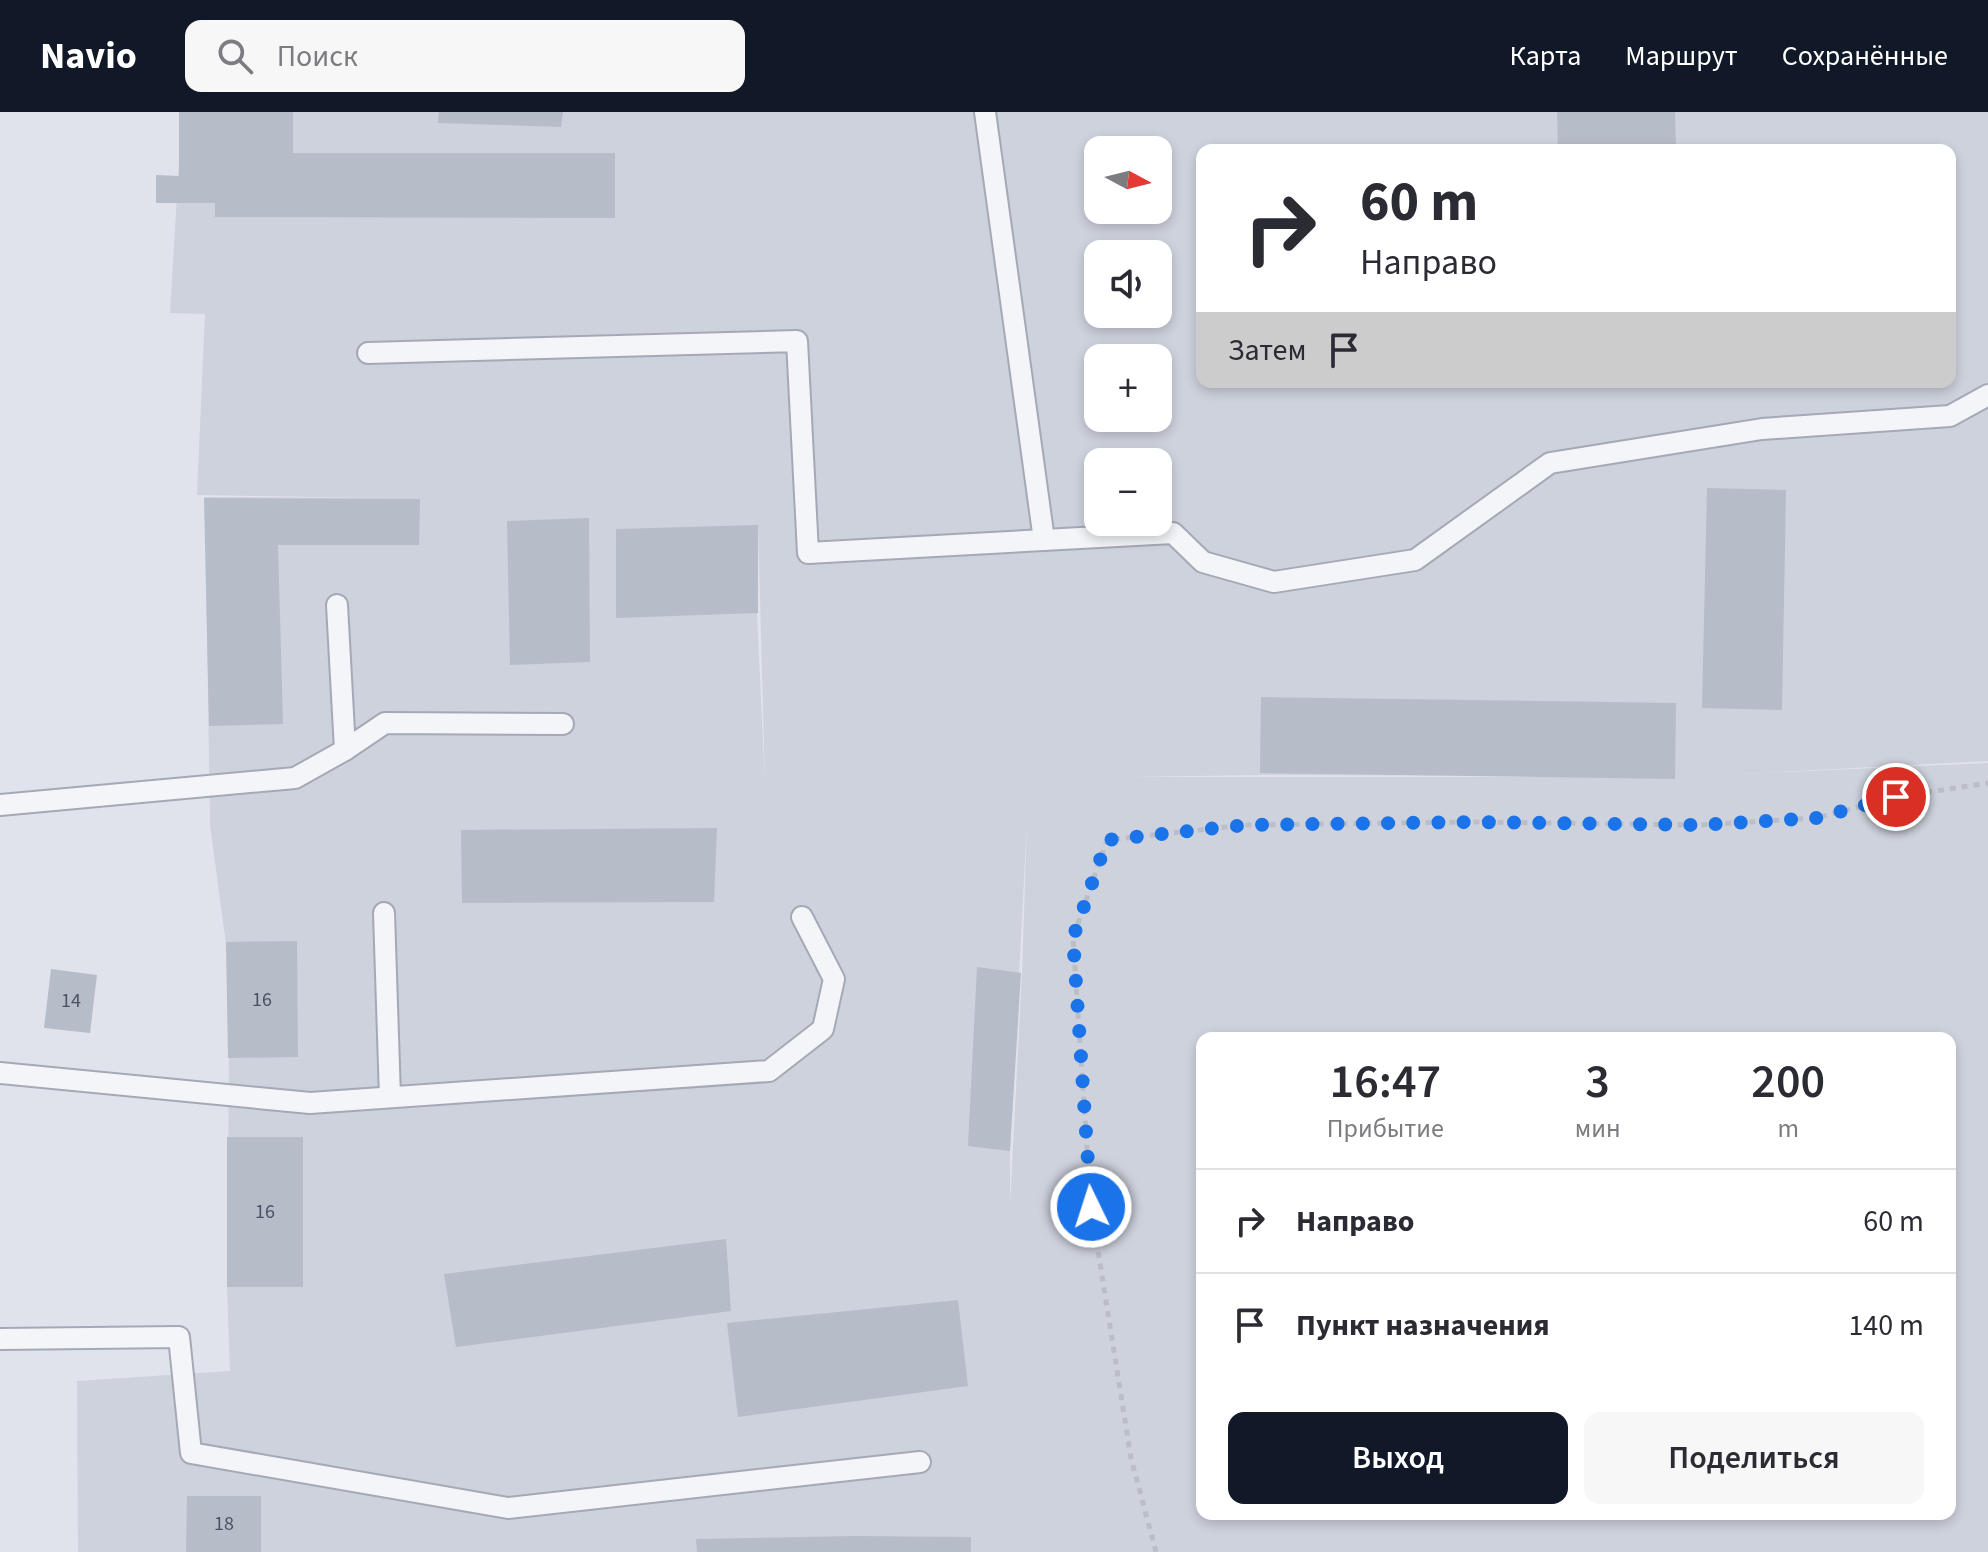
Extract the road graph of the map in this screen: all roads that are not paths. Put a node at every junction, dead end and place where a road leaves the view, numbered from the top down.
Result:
1 (985, 112) edge
2 (368, 353) dead end
3 (1988, 395) edge
4 (1044, 540) junction
5 (337, 605) dead end
6 (563, 724) dead end
7 (345, 750) junction
8 (0, 805) edge
9 (384, 913) dead end
10 (802, 917) dead end
11 (0, 1073) edge
12 (390, 1097) junction
13 (0, 1339) edge
14 (920, 1462) dead end

1 - 4 lane
2 - 4 lane
3 - 4 lane
5 - 7 lane
6 - 7 lane
7 - 8 lane
9 - 12 lane
10 - 12 lane
11 - 12 lane
13 - 14 lane

